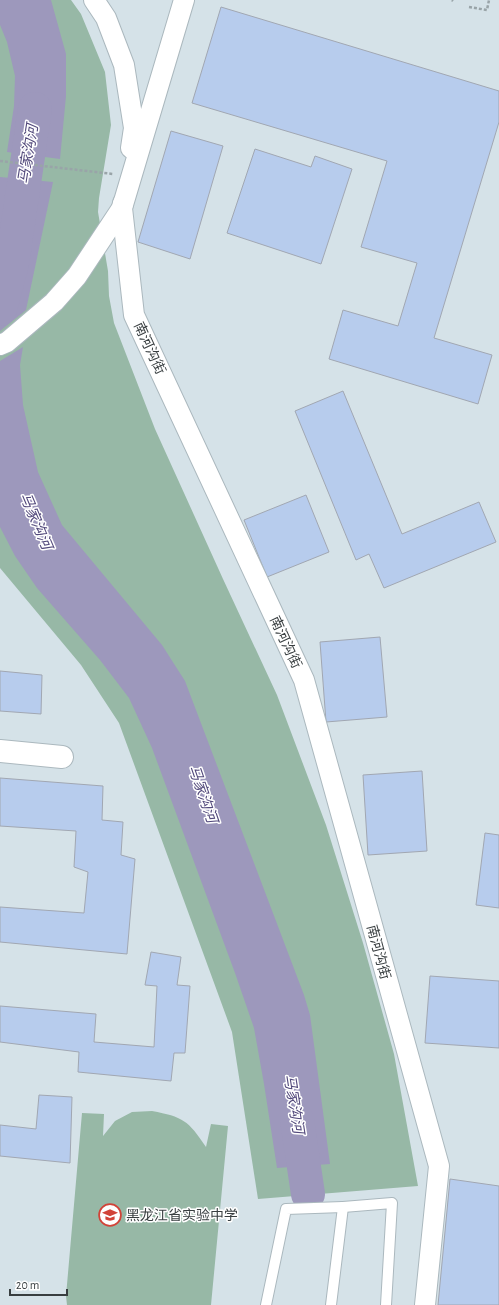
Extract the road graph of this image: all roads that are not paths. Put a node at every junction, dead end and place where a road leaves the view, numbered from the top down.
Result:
1 (94, 0) edge
2 (184, 0) edge
3 (122, 208) junction
4 (0, 346) edge
5 (0, 751) edge
6 (62, 757) dead end
7 (343, 1207) junction
8 (266, 1305) edge
9 (331, 1305) edge
10 (386, 1305) edge
11 (425, 1305) edge

1 - 3 street
2 - 3 street, 南河沟街
3 - 4 street
3 - 11 street, 南河沟街
5 - 6 street
7 - 8 lane
7 - 9 lane
7 - 10 lane

